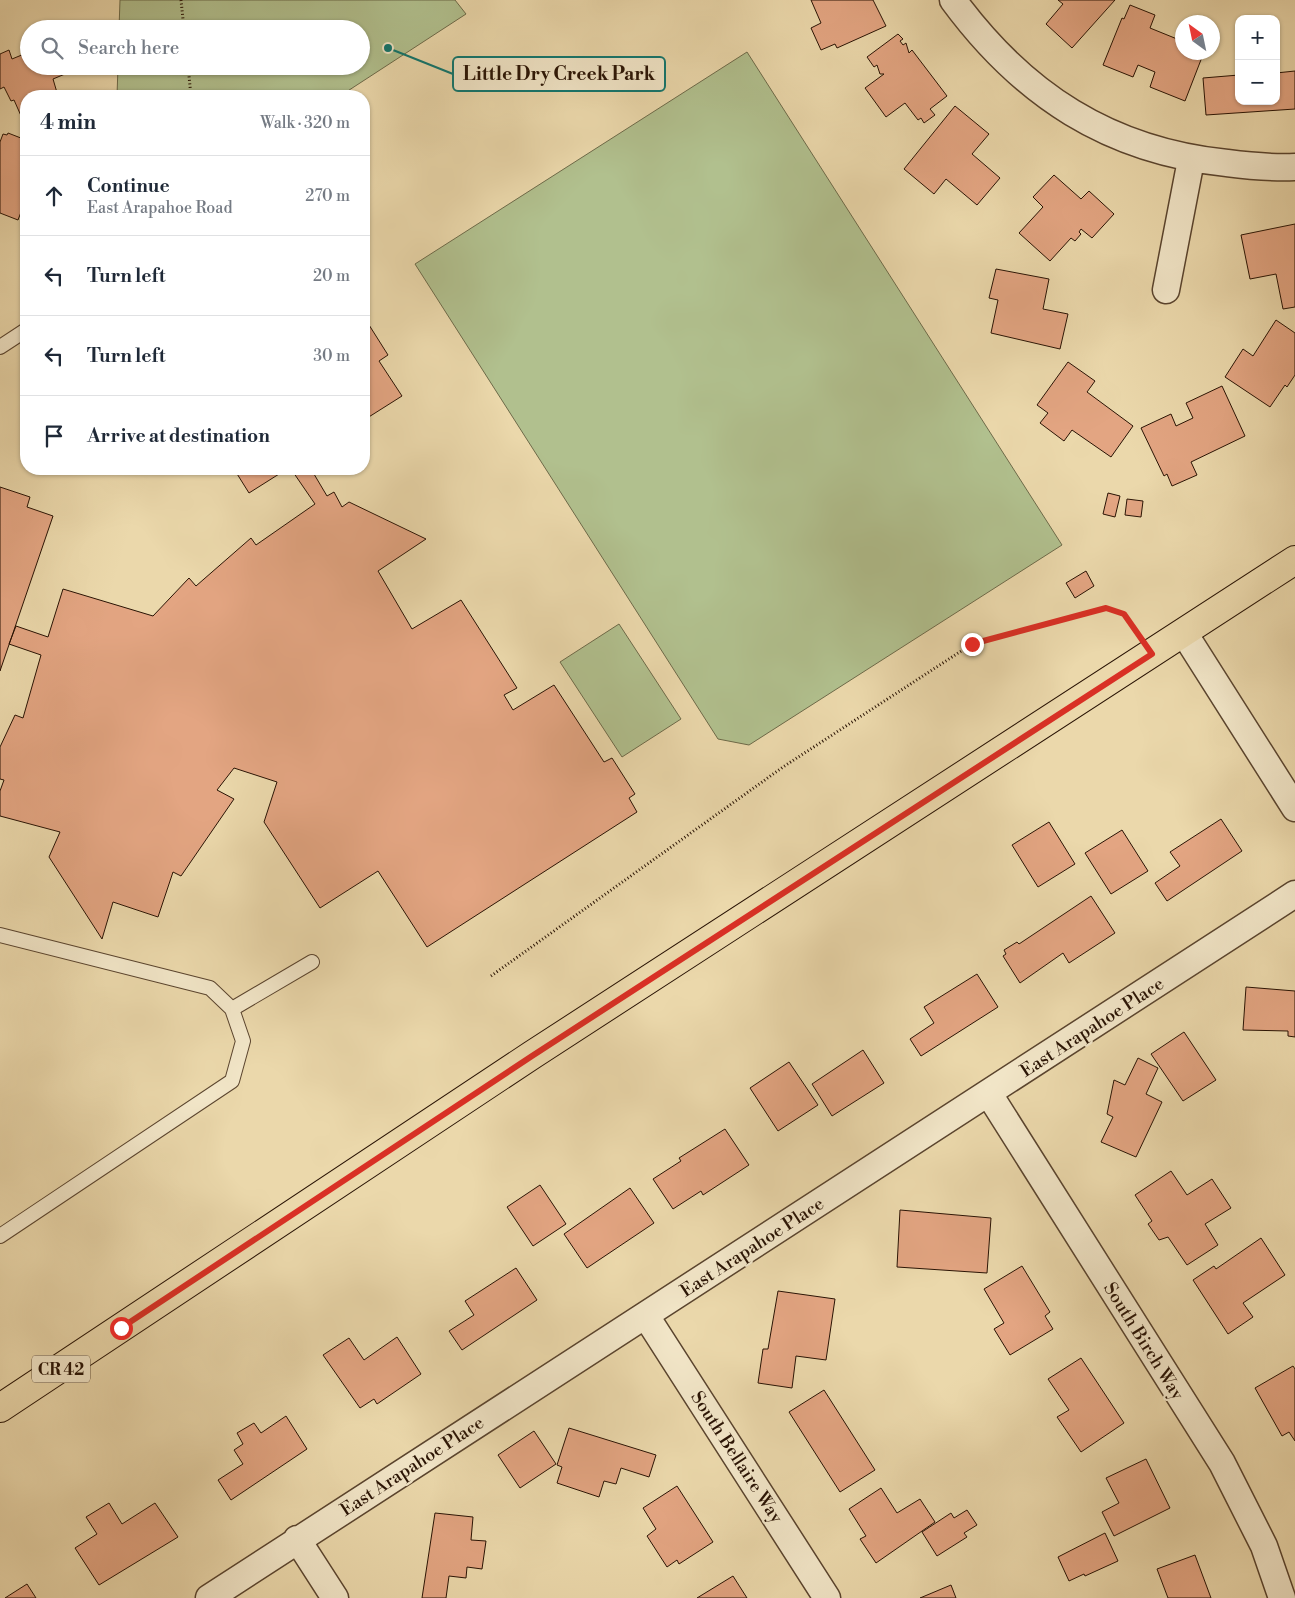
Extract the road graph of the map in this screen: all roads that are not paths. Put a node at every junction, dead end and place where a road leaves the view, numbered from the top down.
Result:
1 (953, 0) edge
2 (1191, 160) junction
3 (1295, 167) edge
4 (1166, 290) dead end
5 (20, 334) edge
6 (0, 347) edge
7 (1295, 560) edge
8 (1184, 633) junction
9 (1295, 808) edge
10 (1295, 894) edge
11 (0, 935) edge
12 (312, 962) dead end
13 (232, 1009) junction
14 (989, 1094) junction
15 (0, 1236) edge
16 (646, 1316) junction
17 (0, 1408) edge
18 (297, 1539) junction
19 (208, 1598) edge
20 (336, 1598) edge
21 (827, 1598) edge
22 (1282, 1598) edge

1 - 2 street
2 - 3 street
2 - 4 street
5 - 6 lane
7 - 8 main road, CR 42
8 - 9 street
8 - 17 main road, CR 42
10 - 14 street, East Arapahoe Place
11 - 13 lane
12 - 13 lane
13 - 15 lane
14 - 16 street, East Arapahoe Place
14 - 22 street, South Birch Way
16 - 18 street, East Arapahoe Place
16 - 21 street, South Bellaire Way
18 - 19 street, East Arapahoe Place
18 - 20 street

